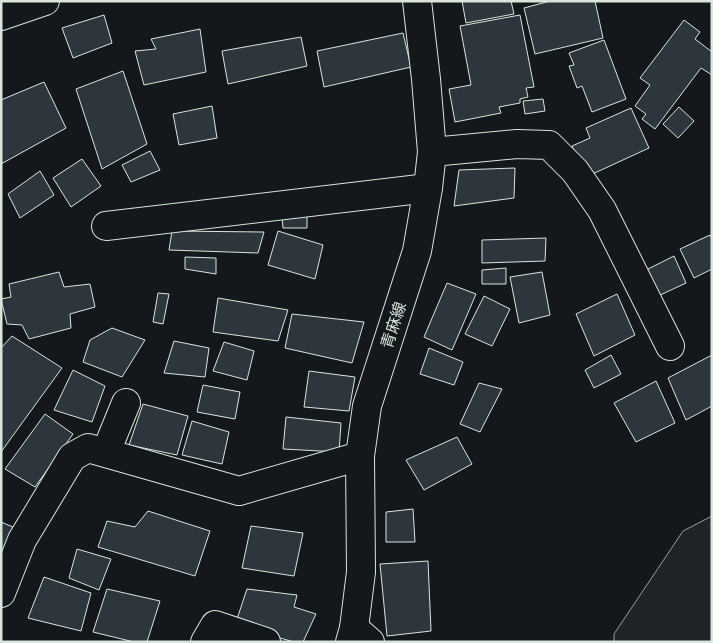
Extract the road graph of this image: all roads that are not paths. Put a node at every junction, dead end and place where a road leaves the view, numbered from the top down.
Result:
1 (45, 1) edge
2 (417, 1) edge
3 (1, 16) edge
4 (432, 152) junction
5 (428, 188) junction
6 (106, 226) dead end
7 (670, 346) dead end
8 (126, 404) dead end
9 (106, 452) junction
10 (360, 456) junction
11 (1, 594) edge
12 (358, 637) edge
13 (205, 642) edge
14 (266, 642) edge

1 - 3 street
2 - 4 street, 青麻線
4 - 5 street, 青麻線
4 - 7 street
5 - 6 street
5 - 10 street, 青麻線
8 - 9 street
9 - 10 street
9 - 11 street
10 - 12 street, 青麻線
13 - 14 street

